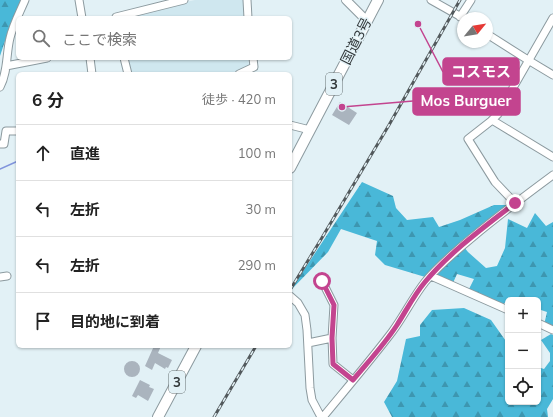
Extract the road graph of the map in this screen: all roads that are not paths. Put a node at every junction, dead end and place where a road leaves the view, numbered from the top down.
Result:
1 (25, 0) edge
2 (79, 0) edge
3 (184, 0) edge
4 (247, 0) edge
5 (346, 0) edge
6 (378, 0) edge
7 (431, 0) edge
8 (471, 0) edge
9 (465, 12) edge
10 (457, 15) edge
11 (19, 16) edge
12 (82, 16) edge
13 (120, 16) edge
14 (248, 16) edge
15 (553, 18) edge
16 (366, 20) junction
17 (16, 23) edge
18 (493, 38) edge
19 (37, 60) edge
20 (90, 60) edge
21 (124, 60) edge
22 (253, 60) edge
23 (528, 60) junction
24 (6, 66) junction
25 (92, 72) edge
26 (128, 72) edge
27 (243, 72) edge
28 (553, 75) edge
29 (0, 87) edge
30 (492, 120) junction
31 (292, 126) edge
32 (310, 130) junction
33 (16, 131) edge
34 (0, 144) edge
35 (553, 157) edge
36 (292, 164) edge
37 (553, 175) edge
38 (515, 203) junction
39 (431, 276) junction
40 (322, 281) dead end
41 (292, 298) edge
42 (505, 309) edge
43 (541, 324) edge
44 (553, 330) edge
45 (332, 338) junction
46 (308, 343) junction
47 (195, 348) edge
48 (353, 380) junction
49 (158, 417) edge
50 (322, 417) edge

1 - 11 street
2 - 12 street
3 - 13 street
4 - 14 street
5 - 16 main road
6 - 16 highway, 国道3号 / 3
7 - 10 street
8 - 9 street
15 - 23 street
16 - 32 highway, 国道3号 / 3
17 - 24 street
18 - 23 street
19 - 24 street
20 - 25 street
21 - 26 street
22 - 27 street
23 - 28 street
23 - 30 street
24 - 29 street
30 - 35 street
30 - 38 street
31 - 32 street
32 - 36 highway, 国道3号 / 3
33 - 34 street
37 - 38 street
38 - 39 street
39 - 42 street
39 - 48 street
40 - 45 street
41 - 46 street
43 - 44 street
45 - 46 street
45 - 48 street
46 - 50 street
47 - 49 highway, 3
48 - 50 street

